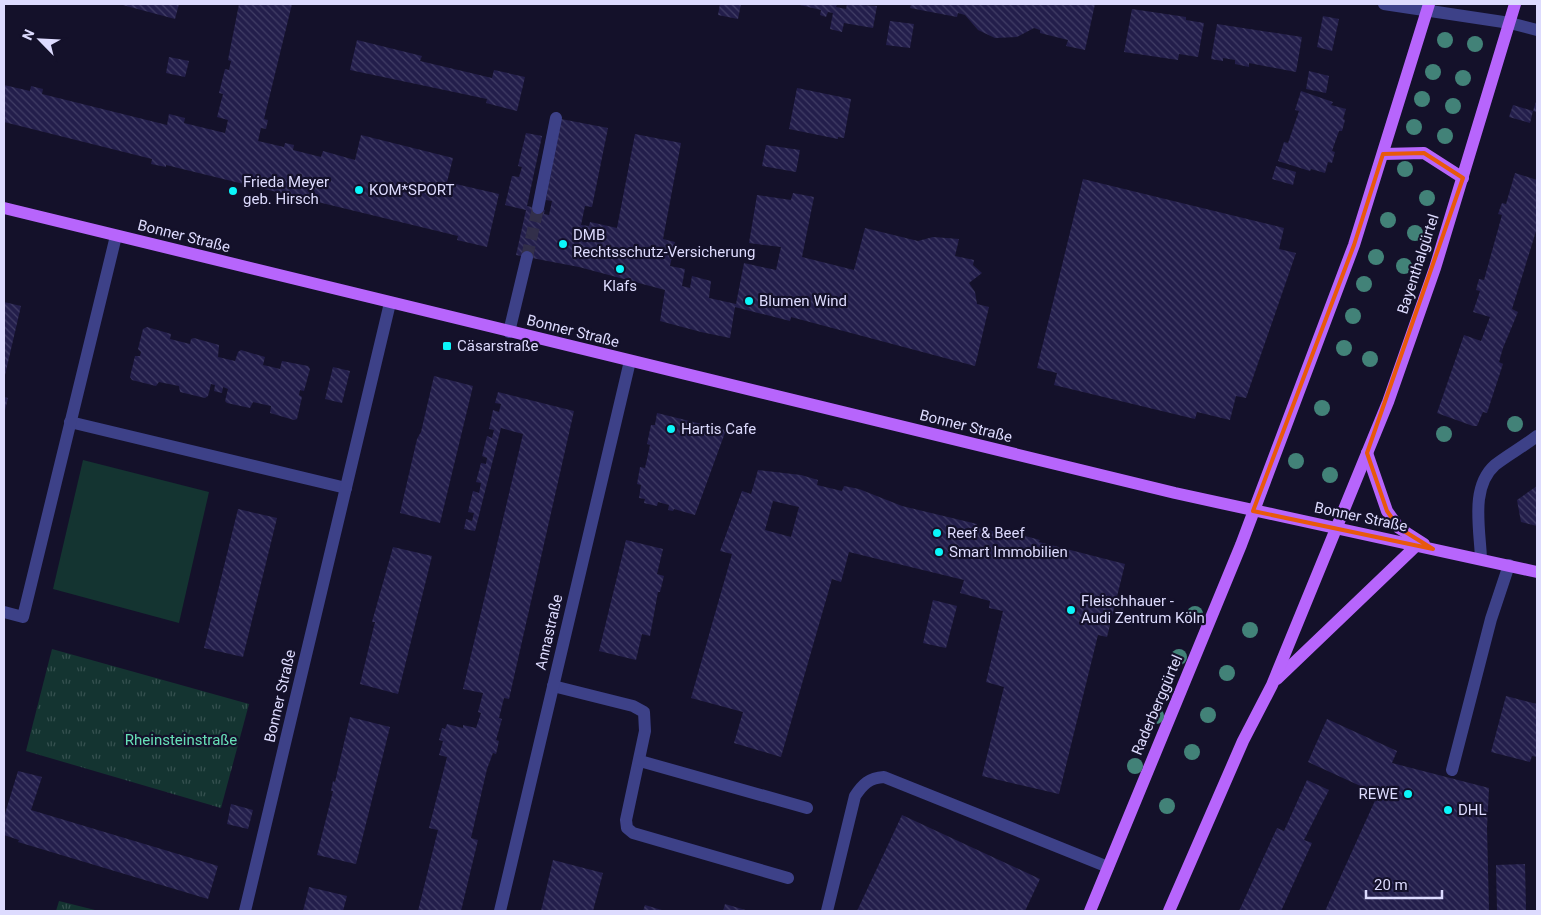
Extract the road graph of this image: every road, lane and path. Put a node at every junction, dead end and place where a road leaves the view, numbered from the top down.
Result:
1 (1384, 4) edge
2 (1515, 4) edge
3 (1428, 8) edge
4 (1510, 23) junction
5 (1537, 30) edge
6 (556, 118) dead end
7 (1383, 154) junction
8 (1463, 178) junction
9 (4, 208) edge
10 (538, 208) tunnel mouth
11 (116, 236) junction
12 (527, 257) tunnel mouth
13 (390, 303) junction
14 (509, 332) junction
15 (630, 361) junction
16 (70, 422) junction
17 (1537, 436) edge
18 (1367, 453) junction
19 (346, 488) junction
20 (1253, 511) junction
21 (1336, 528) junction
22 (1417, 545) junction
23 (1433, 549) junction
24 (1481, 559) junction
25 (1509, 565) junction
26 (1537, 572) edge
27 (4, 612) edge
28 (1272, 685) junction
29 (553, 686) junction
30 (640, 761) junction
31 (1452, 770) dead end
32 (807, 808) dead end
33 (1108, 867) junction
34 (788, 878) dead end
35 (245, 911) edge
36 (500, 911) edge
37 (827, 911) edge
38 (1090, 911) edge
39 (1169, 911) edge

1 - 3 street
2 - 4 main road, Bayenthalgürtel
3 - 4 street
3 - 7 main road
4 - 5 street
4 - 8 main road, Bayenthalgürtel
6 - 10 street
7 - 8 main road
7 - 20 main road
8 - 18 main road, Bayenthalgürtel
9 - 11 main road, Bonner Straße
11 - 13 main road, Bonner Straße
11 - 16 street, Bonner Straße
12 - 14 street
13 - 14 main road, Bonner Straße
13 - 19 street, Bonner Straße
14 - 15 main road, Bonner Straße
15 - 20 main road, Bonner Straße
15 - 29 street, Annastraße
16 - 19 street
16 - 27 street, Bonner Straße
17 - 24 street
18 - 21 main road, Bayenthalgürtel
18 - 23 main road
19 - 35 street, Bonner Straße
20 - 21 main road, Bonner Straße
20 - 33 main road, Raderberggürtel
21 - 22 main road, Bonner Straße
21 - 28 main road
22 - 23 main road, Bonner Straße
22 - 28 main road
23 - 24 main road, Bonner Straße
24 - 25 main road, Bonner Straße
25 - 26 main road, Bonner Straße
25 - 31 street
28 - 39 main road
29 - 30 street
29 - 36 street, Annastraße
30 - 32 street
30 - 34 street
33 - 37 street
33 - 38 main road, Raderberggürtel

